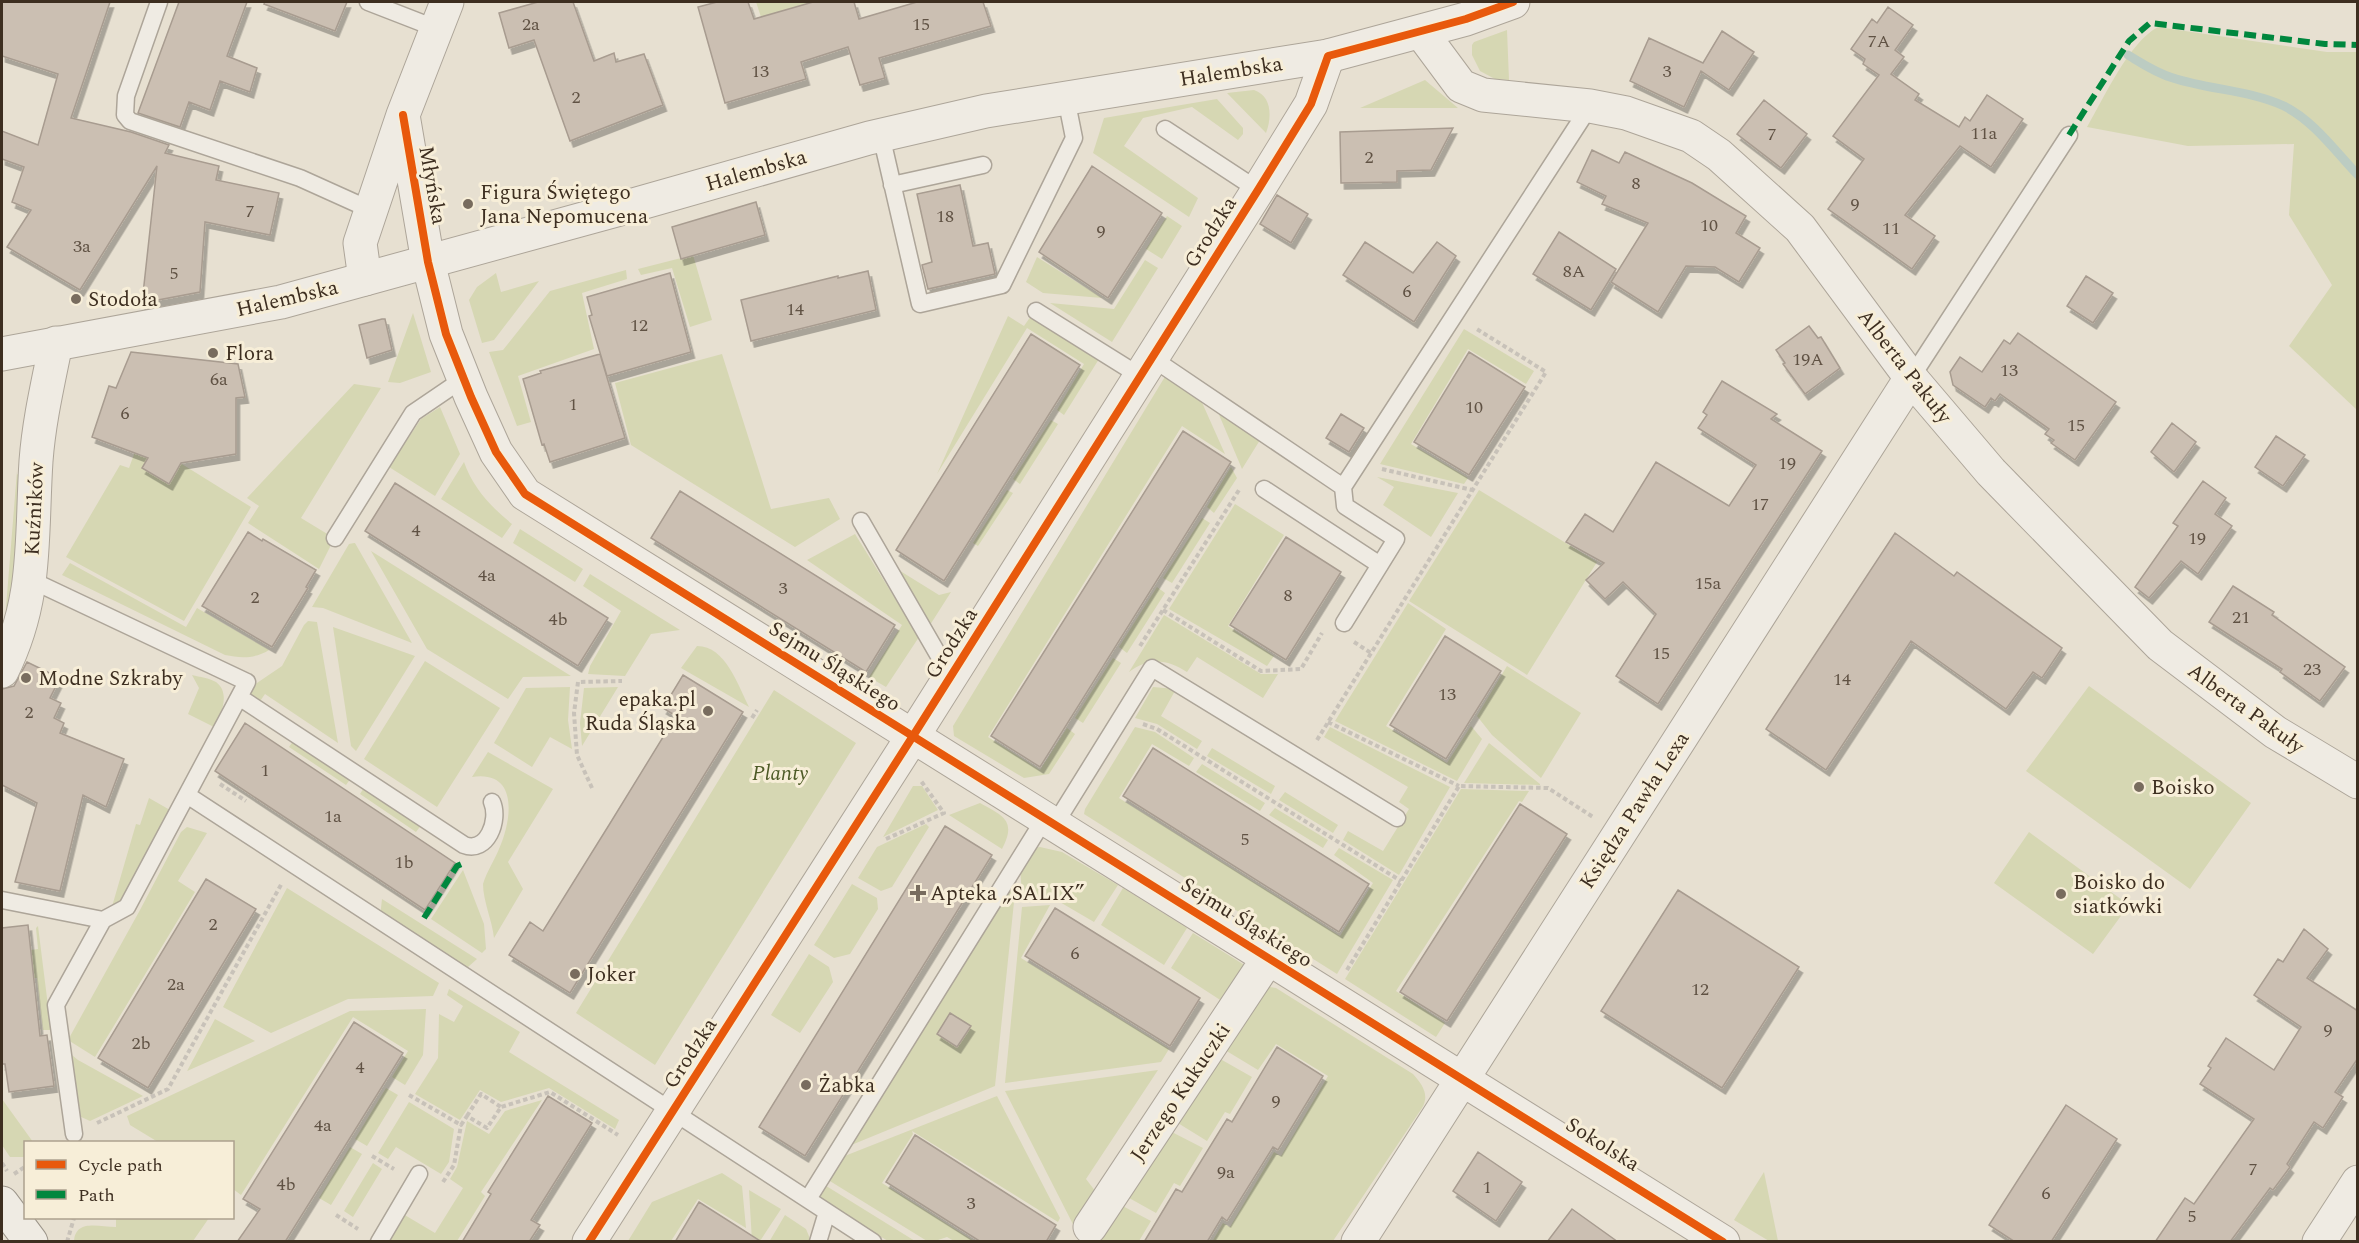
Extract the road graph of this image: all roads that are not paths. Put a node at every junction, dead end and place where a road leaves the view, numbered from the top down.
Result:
1 (159, 2) edge
2 (368, 2) edge
3 (1513, 2) edge
4 (441, 15) edge
5 (1421, 32) junction
6 (1328, 56) junction
7 (1066, 98) junction
8 (1590, 106) junction
9 (403, 115) junction
10 (1165, 129) dead end
11 (881, 135) junction
12 (2069, 135) dead end
13 (983, 165) dead end
14 (892, 185) junction
15 (1258, 190) junction
16 (371, 210) junction
17 (428, 261) junction
18 (365, 279) junction
19 (1036, 311) dead end
20 (56, 343) junction
21 (2, 354) edge
22 (1146, 367) junction
23 (1911, 378) junction
24 (463, 379) junction
25 (1343, 487) junction
26 (1263, 489) dead end
27 (861, 521) dead end
28 (335, 538) dead end
29 (1380, 565) junction
30 (31, 580) junction
31 (1344, 630) road end
32 (2, 671) edge
33 (951, 677) junction
34 (239, 697) junction
35 (913, 736) junction
36 (2358, 782) edge
37 (187, 795) junction
38 (492, 802) dead end
39 (1397, 818) dead end
40 (1050, 821) junction
41 (2, 900) edge
42 (104, 920) junction
43 (1269, 957) junction
44 (1463, 1078) junction
45 (673, 1112) junction
46 (74, 1134) road end
47 (419, 1174) dead end
48 (2358, 1182) edge
49 (6, 1190) edge
50 (808, 1199) junction
51 (826, 1212) junction
52 (1090, 1227) dead end
53 (2329, 1238) edge
54 (31, 1242) edge
55 (379, 1242) edge
56 (589, 1242) edge
57 (818, 1242) edge
58 (873, 1242) edge
59 (1358, 1242) edge
60 (1723, 1242) edge

1 - 16 lane
2 - 4 lane
3 - 5 street, Halembska
4 - 9 street, Młyńska
5 - 6 street, Halembska
5 - 8 street, Alberta Pakuły
6 - 7 street, Halembska
6 - 15 street, Grodzka
7 - 11 street, Halembska
7 - 14 lane
8 - 23 street, Alberta Pakuły
8 - 25 lane
9 - 16 street, Młyńska
9 - 17 street, Młyńska
10 - 15 lane
11 - 14 lane
11 - 17 street, Halembska
12 - 23 lane
13 - 14 lane
15 - 22 street, Grodzka
16 - 18 street, Młyńska
17 - 18 street, Halembska
17 - 24 street, Sejmu Śląskiego
18 - 20 street, Halembska
19 - 22 lane
20 - 21 street, Halembska
20 - 30 street, Kuźników
22 - 25 lane
22 - 33 street, Grodzka
23 - 36 street, Alberta Pakuły
23 - 44 street, Księdza Pawła Lexa
24 - 28 lane
24 - 35 street, Sejmu Śląskiego
25 - 29 lane
26 - 29 lane
27 - 33 lane
29 - 31 lane
30 - 32 street, Kuźników
30 - 34 lane
33 - 35 street, Grodzka
34 - 37 lane
34 - 38 lane
35 - 40 street, Sejmu Śląskiego
35 - 45 street, Grodzka
37 - 42 lane
37 - 45 lane
39 - 40 lane
40 - 43 street, Sejmu Śląskiego
40 - 50 lane
41 - 42 lane
42 - 46 lane
43 - 44 street, Sejmu Śląskiego
43 - 52 street, Jerzego Kukuczki
44 - 59 street, Księdza Pawła Lexa
44 - 60 street, Sokolska
45 - 50 lane
45 - 56 street, Grodzka
47 - 55 lane
48 - 53 street
49 - 54 street
50 - 51 lane
51 - 57 lane
51 - 58 lane

